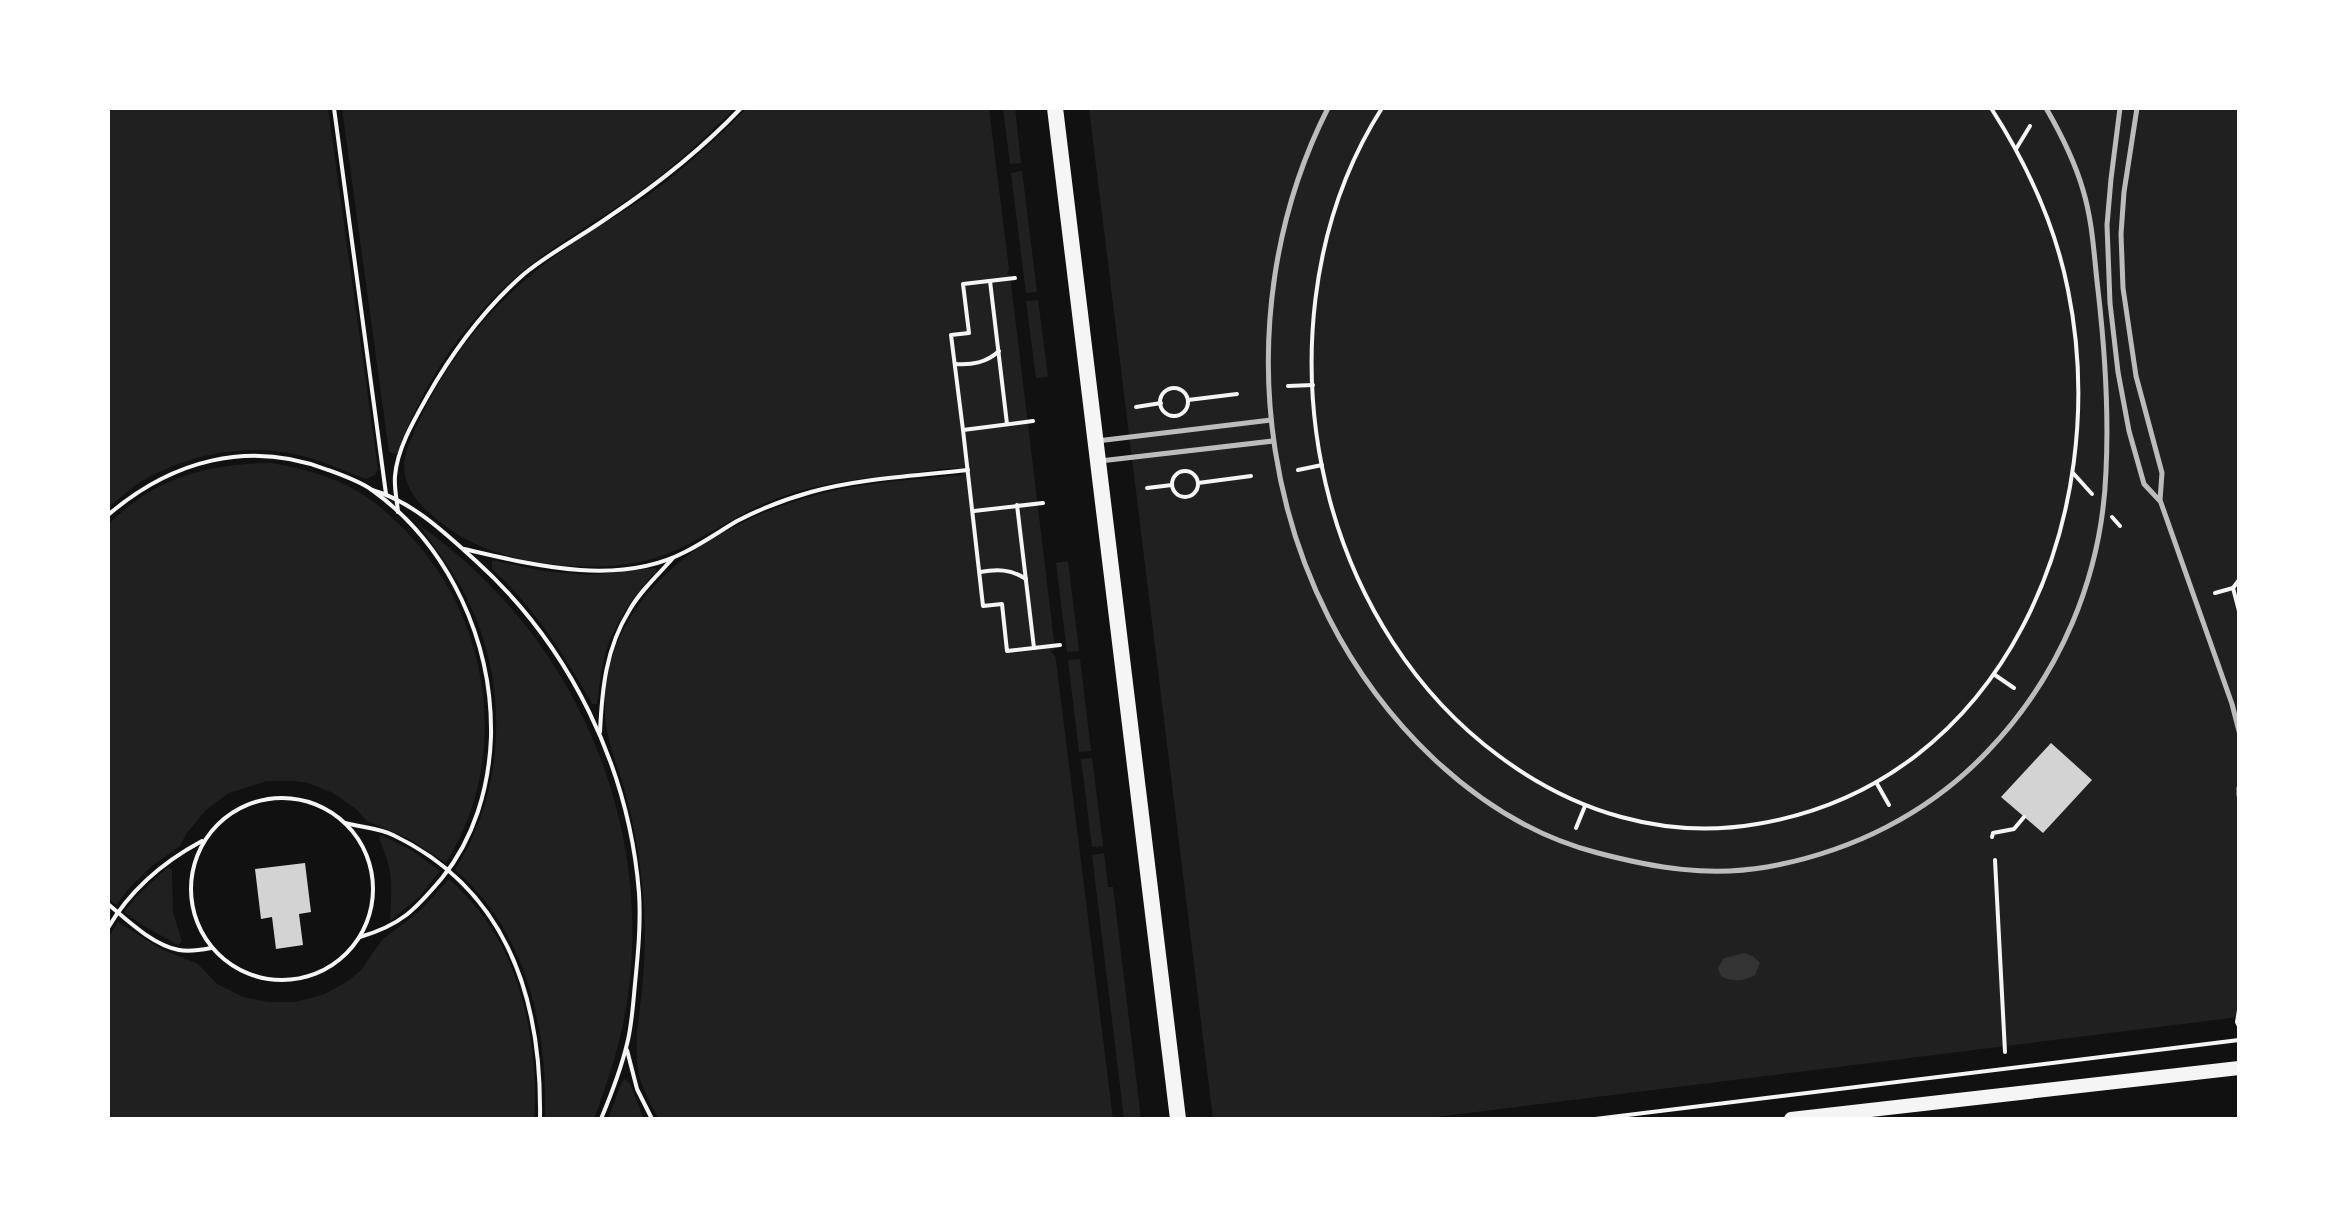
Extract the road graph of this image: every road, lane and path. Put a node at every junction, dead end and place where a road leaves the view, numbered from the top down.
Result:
1 (334, 108) edge
2 (741, 108) edge
3 (1055, 108) edge
4 (1328, 108) edge
5 (1382, 108) edge
6 (1991, 108) edge
7 (2046, 108) edge
8 (2120, 108) edge
9 (2137, 108) edge
10 (2030, 126) dead end
11 (2016, 149) junction
12 (1015, 278) dead end
13 (990, 281) junction
14 (999, 351) junction
15 (955, 364) junction
16 (1313, 385) junction
17 (1288, 386) dead end
18 (1237, 394) dead end
19 (1188, 400) junction
20 (1161, 403) junction
21 (1136, 407) dead end
22 (1271, 420) junction
23 (1033, 421) dead end
24 (1007, 424) junction
25 (963, 430) junction
26 (1096, 441) junction
27 (1273, 441) junction
28 (1099, 462) junction
29 (1322, 465) junction
30 (968, 470) junction
31 (1298, 470) dead end
32 (2073, 473) junction
33 (1251, 476) dead end
34 (1198, 483) junction
35 (1172, 485) junction
36 (1147, 488) dead end
37 (371, 489) junction
38 (386, 494) junction
39 (2093, 495) dead end
40 (397, 499) junction
41 (2160, 500) junction
42 (1043, 503) dead end
43 (1017, 505) junction
44 (972, 511) junction
45 (398, 513) junction
46 (108, 515) edge
47 (462, 548) junction
48 (675, 556) junction
49 (980, 572) junction
50 (1026, 579) junction
51 (2239, 580) edge
52 (2233, 588) junction
53 (2215, 593) dead end
54 (2239, 611) edge
55 (1060, 645) dead end
56 (1034, 648) junction
57 (1995, 675) junction
58 (2014, 688) dead end
59 (2236, 703) edge
60 (2239, 731) edge
61 (600, 733) junction
62 (1876, 782) junction
63 (2239, 788) edge
64 (2239, 795) edge
65 (1889, 805) dead end
66 (1585, 806) junction
67 (2024, 817) dead end
68 (345, 823) junction
69 (1576, 828) dead end
70 (1992, 837) dead end
71 (204, 840) junction
72 (1995, 860) dead end
73 (447, 871) junction
74 (108, 904) edge
75 (118, 913) junction
76 (108, 928) edge
77 (360, 937) junction
78 (212, 948) junction
79 (2239, 1010) edge
80 (2239, 1026) edge
81 (2239, 1040) edge
82 (627, 1047) junction
83 (2005, 1052) dead end
84 (2239, 1068) edge
85 (540, 1119) edge
86 (601, 1119) edge
87 (652, 1119) edge
88 (1178, 1119) edge
89 (1595, 1119) edge
90 (1791, 1119) edge

1 - 38 path
2 - 40 path
3 - 26 highway
4 - 22 lane
5 - 16 path
6 - 11 path
7 - 27 lane
8 - 41 lane
9 - 41 lane
10 - 11 path
11 - 32 path
12 - 13 path
13 - 14 path
13 - 15 path
14 - 15 path
14 - 24 path
15 - 25 path
16 - 17 path
16 - 29 path
18 - 19 path
19 - 20 path
19 - 20 path
20 - 21 path
22 - 26 lane
22 - 27 lane
23 - 24 path
24 - 25 path
25 - 30 path
26 - 28 highway
27 - 28 lane
28 - 88 highway
29 - 31 path
29 - 66 path
30 - 44 path
30 - 48 path
32 - 39 path
32 - 57 path
33 - 34 path
34 - 35 path
34 - 35 path
35 - 36 path
37 - 38 path
37 - 45 path
37 - 46 path
38 - 40 path
40 - 45 path
40 - 47 path
41 - 59 lane
42 - 43 path
43 - 44 path
43 - 50 path
44 - 49 path
45 - 73 path
47 - 48 path
47 - 61 path
48 - 61 path
49 - 50 path
49 - 56 path
50 - 56 path
51 - 52 path
52 - 53 path
52 - 54 path
55 - 56 path
57 - 58 path
57 - 62 path
59 - 60 lane
61 - 82 path
62 - 65 path
62 - 66 path
63 - 64 lane
66 - 69 path
67 - 70 path
68 - 71 path
68 - 73 path
68 - 77 path
71 - 75 path
71 - 78 path
72 - 83 path
73 - 77 path
73 - 85 path
74 - 75 path
75 - 76 path
75 - 78 path
77 - 78 path
79 - 80 path
81 - 89 path
82 - 86 path
82 - 87 path
84 - 90 main road

